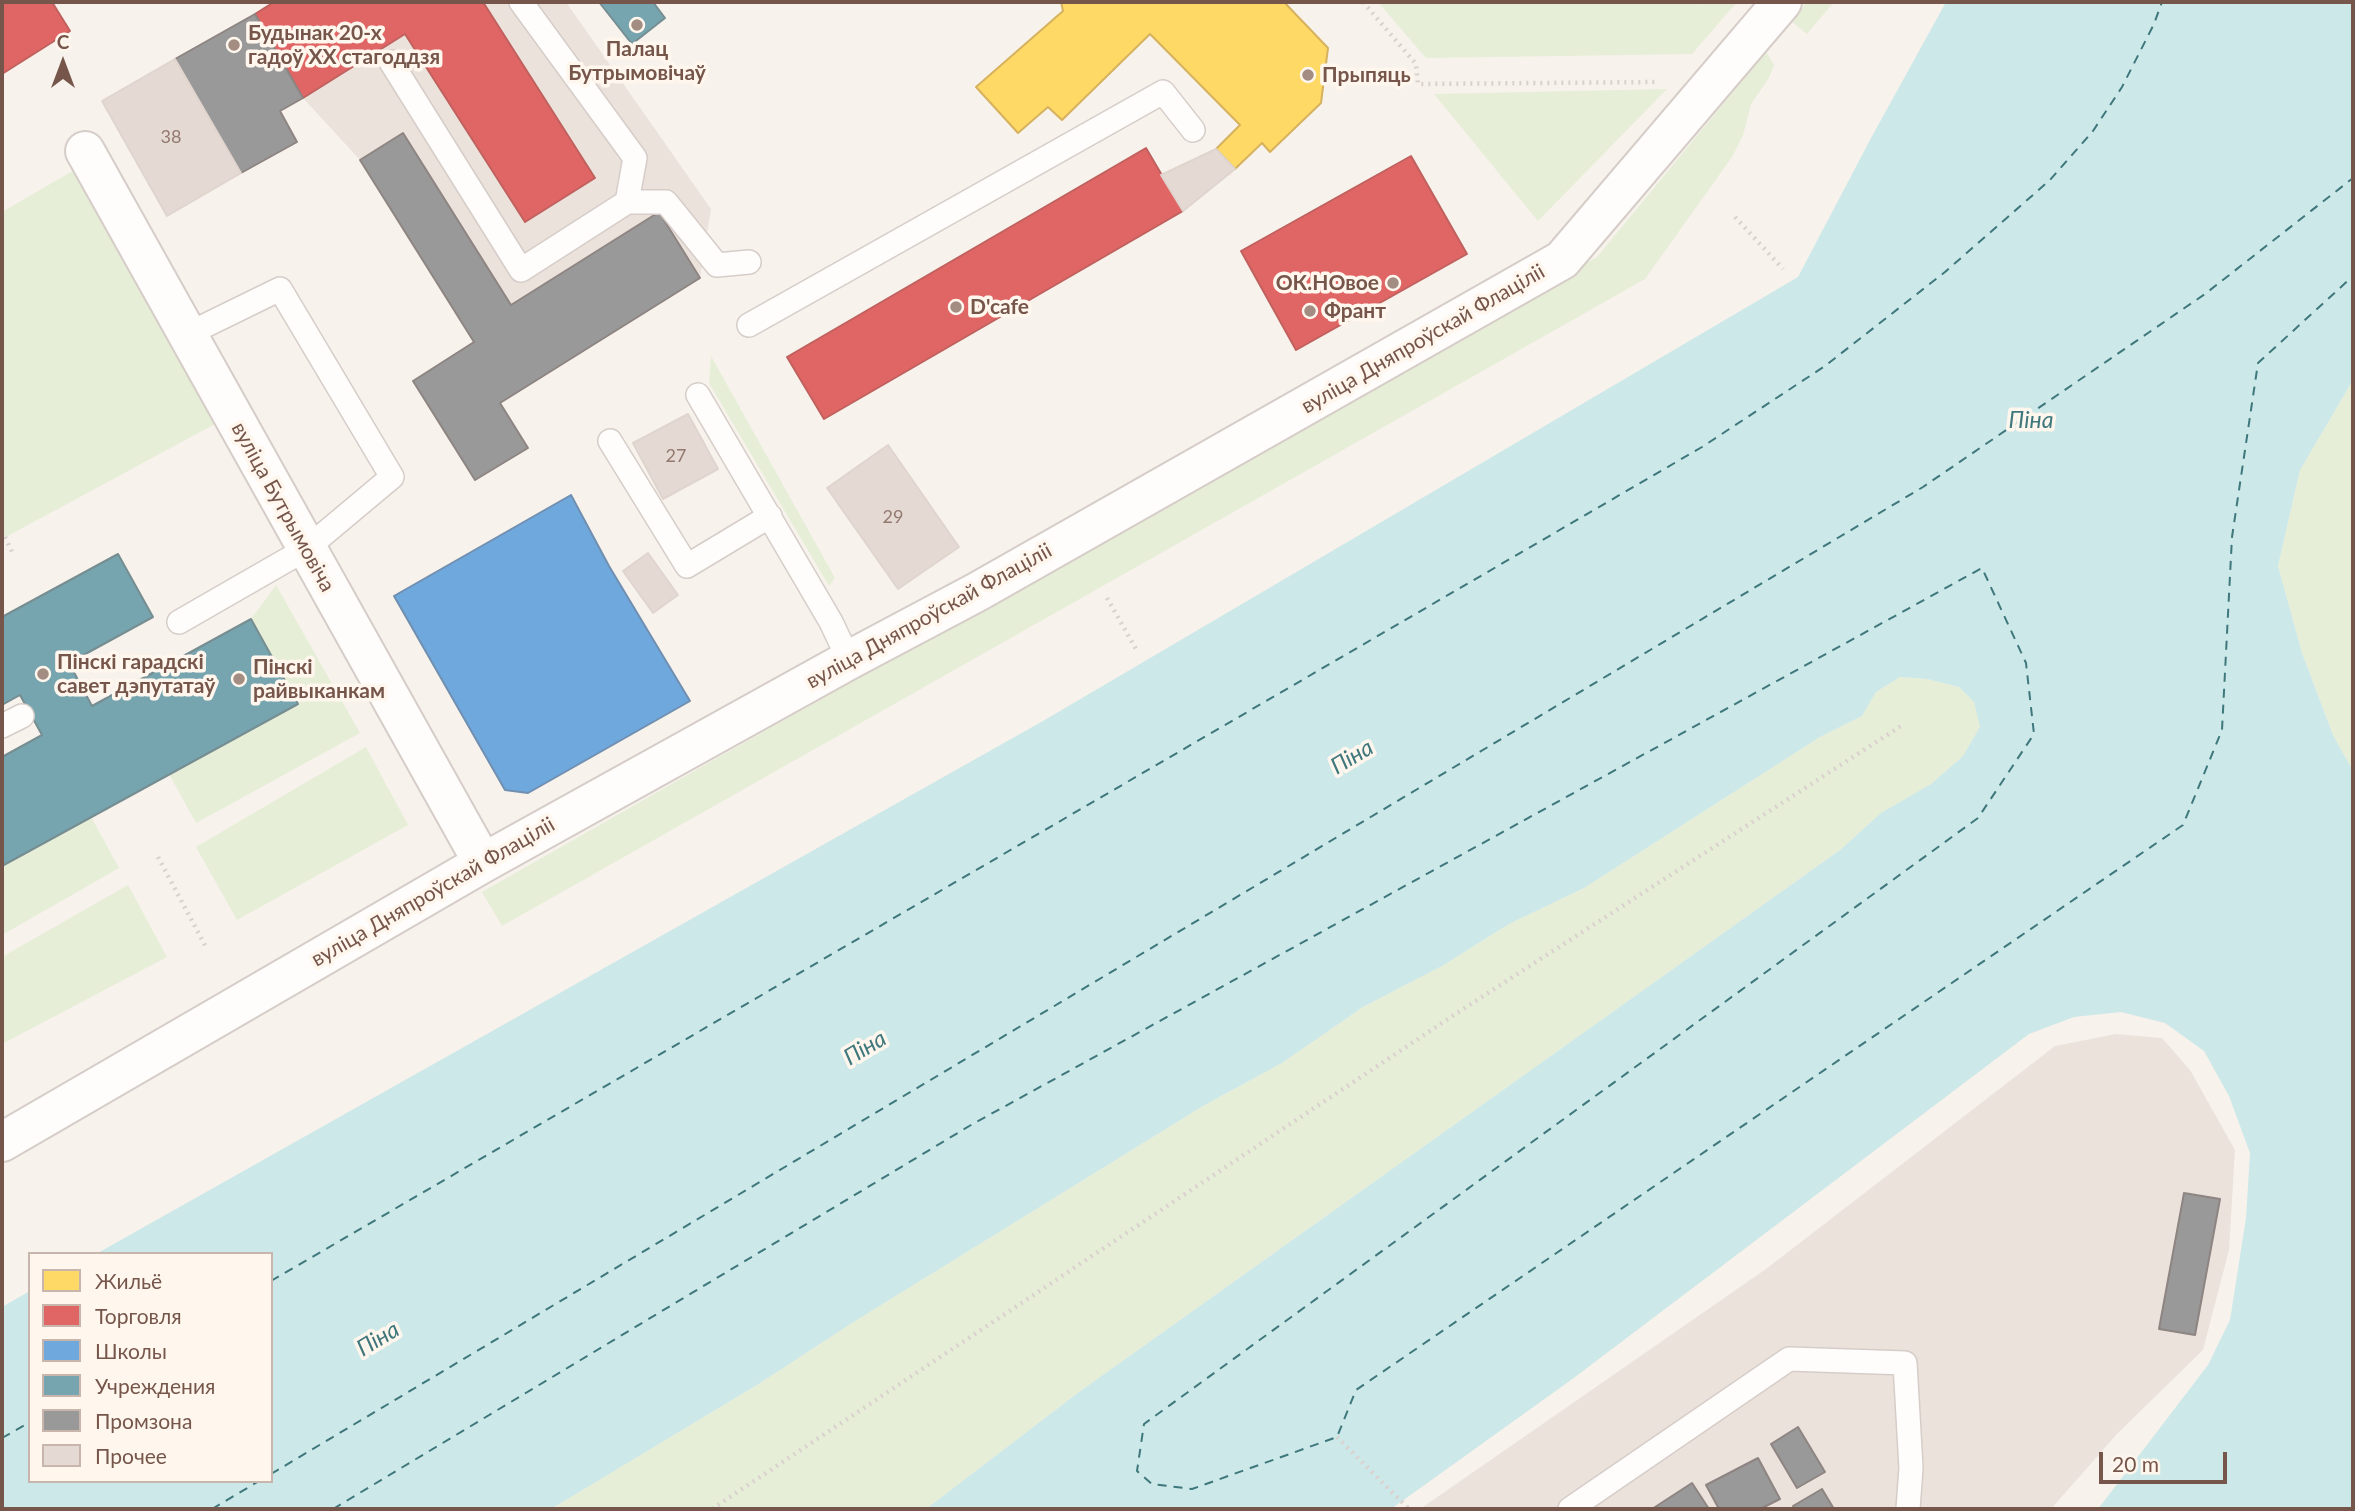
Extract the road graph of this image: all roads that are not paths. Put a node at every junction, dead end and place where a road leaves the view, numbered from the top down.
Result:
1 (521, 2) edge
2 (1782, 2) edge
3 (391, 62) dead end
4 (1193, 130) dead end
5 (85, 151) dead end
6 (627, 202) junction
7 (749, 262) dead end
8 (749, 326) dead end
9 (186, 335) junction
10 (698, 395) dead end
11 (610, 441) dead end
12 (770, 516) junction
13 (306, 549) junction
14 (179, 622) dead end
15 (849, 660) junction
16 (483, 863) junction
17 (2, 1142) edge
18 (1570, 1509) edge
19 (1908, 1509) edge

1 - 6 lane
2 - 15 street, вуліца Дняпроўскай Флаціліі
3 - 6 lane
4 - 8 lane
5 - 9 street, вуліца Бутрымовіча
6 - 7 lane
9 - 13 street, вуліца Бутрымовіча
9 - 13 lane
10 - 12 lane
11 - 12 lane
12 - 15 lane
13 - 14 lane
13 - 16 street, вуліца Бутрымовіча
15 - 16 street, вуліца Дняпроўскай Флаціліі
16 - 17 street, вуліца Дняпроўскай Флаціліі
18 - 19 lane

